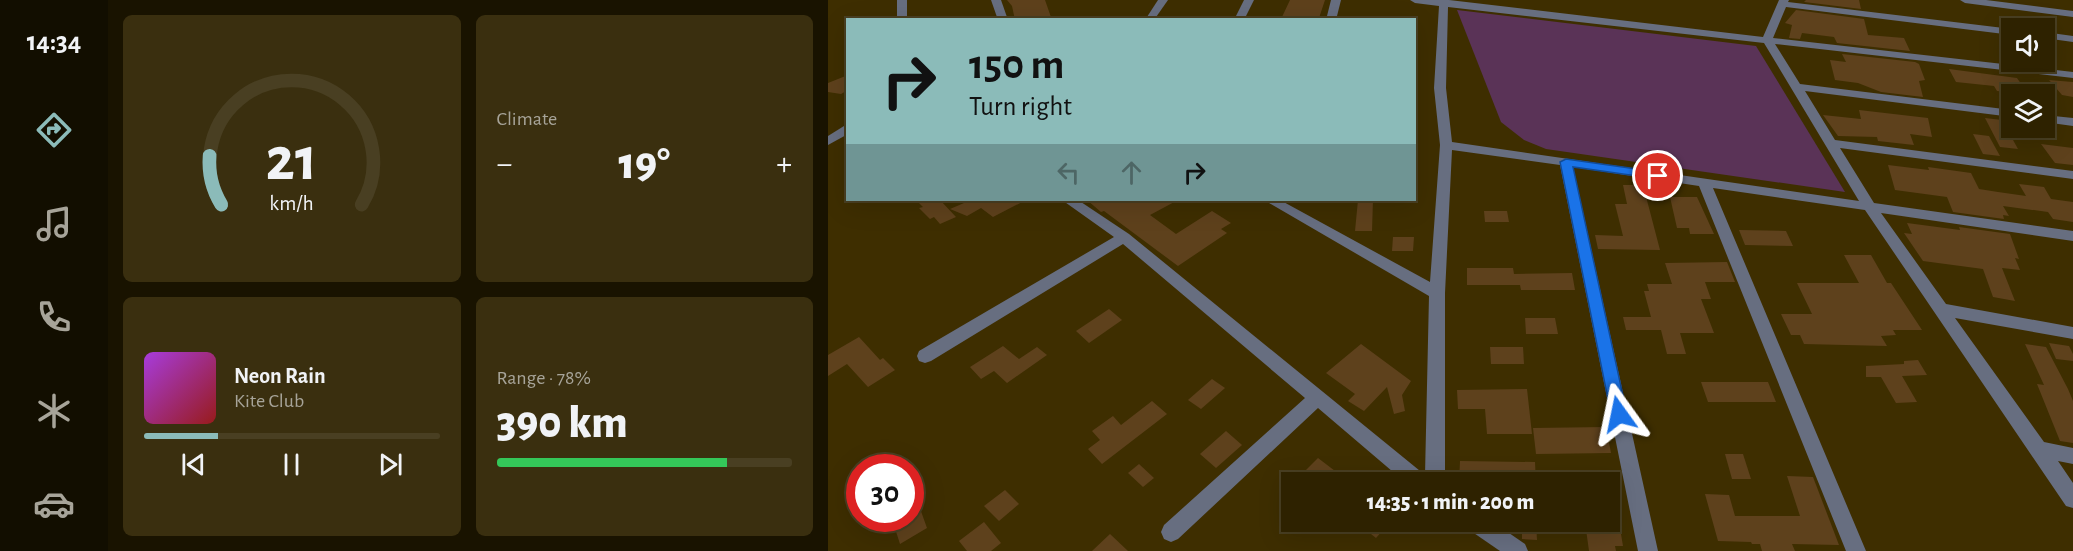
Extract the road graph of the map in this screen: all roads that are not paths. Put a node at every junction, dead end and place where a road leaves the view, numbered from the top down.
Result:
1 (902, 0) edge
2 (996, 0) edge
3 (1163, 0) edge
4 (1249, 0) edge
5 (1336, 0) edge
6 (1415, 0) edge
7 (1965, 0) edge
8 (1444, 1) edge
9 (1783, 2) edge
10 (2073, 14) edge
11 (902, 18) edge
12 (1003, 18) edge
13 (1150, 18) edge
14 (1240, 18) edge
15 (1332, 18) edge
16 (2001, 31) edge
17 (2055, 37) edge
18 (1767, 39) junction
19 (2073, 39) edge
20 (2073, 75) edge
21 (1796, 87) junction
22 (2001, 113) edge
23 (2055, 120) edge
24 (2073, 122) edge
25 (846, 130) edge
26 (828, 141) edge
27 (1832, 143) junction
28 (1446, 145) junction
29 (1566, 162) junction
30 (2073, 175) edge
31 (1704, 182) junction
32 (1070, 201) edge
33 (1279, 202) edge
34 (1869, 206) junction
35 (2073, 236) edge
36 (1124, 237) junction
37 (1437, 293) junction
38 (1941, 309) junction
39 (2073, 333) edge
40 (925, 356) dead end
41 (1318, 398) junction
42 (2038, 449) junction
43 (2073, 456) edge
44 (1407, 472) edge
45 (1435, 472) edge
46 (2073, 499) edge
47 (1171, 532) dead end
48 (1490, 532) edge
49 (1518, 551) edge
50 (1648, 551) edge
51 (1856, 551) edge

1 - 11 street
2 - 12 street
3 - 13 street
4 - 14 street
5 - 15 street
6 - 8 street
7 - 10 street
8 - 18 street
8 - 28 street
9 - 16 street
9 - 18 street
17 - 19 street
18 - 20 street
18 - 21 street
21 - 22 street
21 - 27 street
23 - 24 street
25 - 26 street
27 - 30 street
27 - 34 street
28 - 29 street
28 - 37 street
29 - 31 street
29 - 50 street
31 - 34 street
31 - 51 street
32 - 36 street
33 - 37 street
34 - 35 street
34 - 38 street
36 - 40 street
36 - 41 street
37 - 45 street
38 - 39 street
38 - 42 street
41 - 44 street
41 - 47 street
42 - 43 street
42 - 46 street
48 - 49 street

